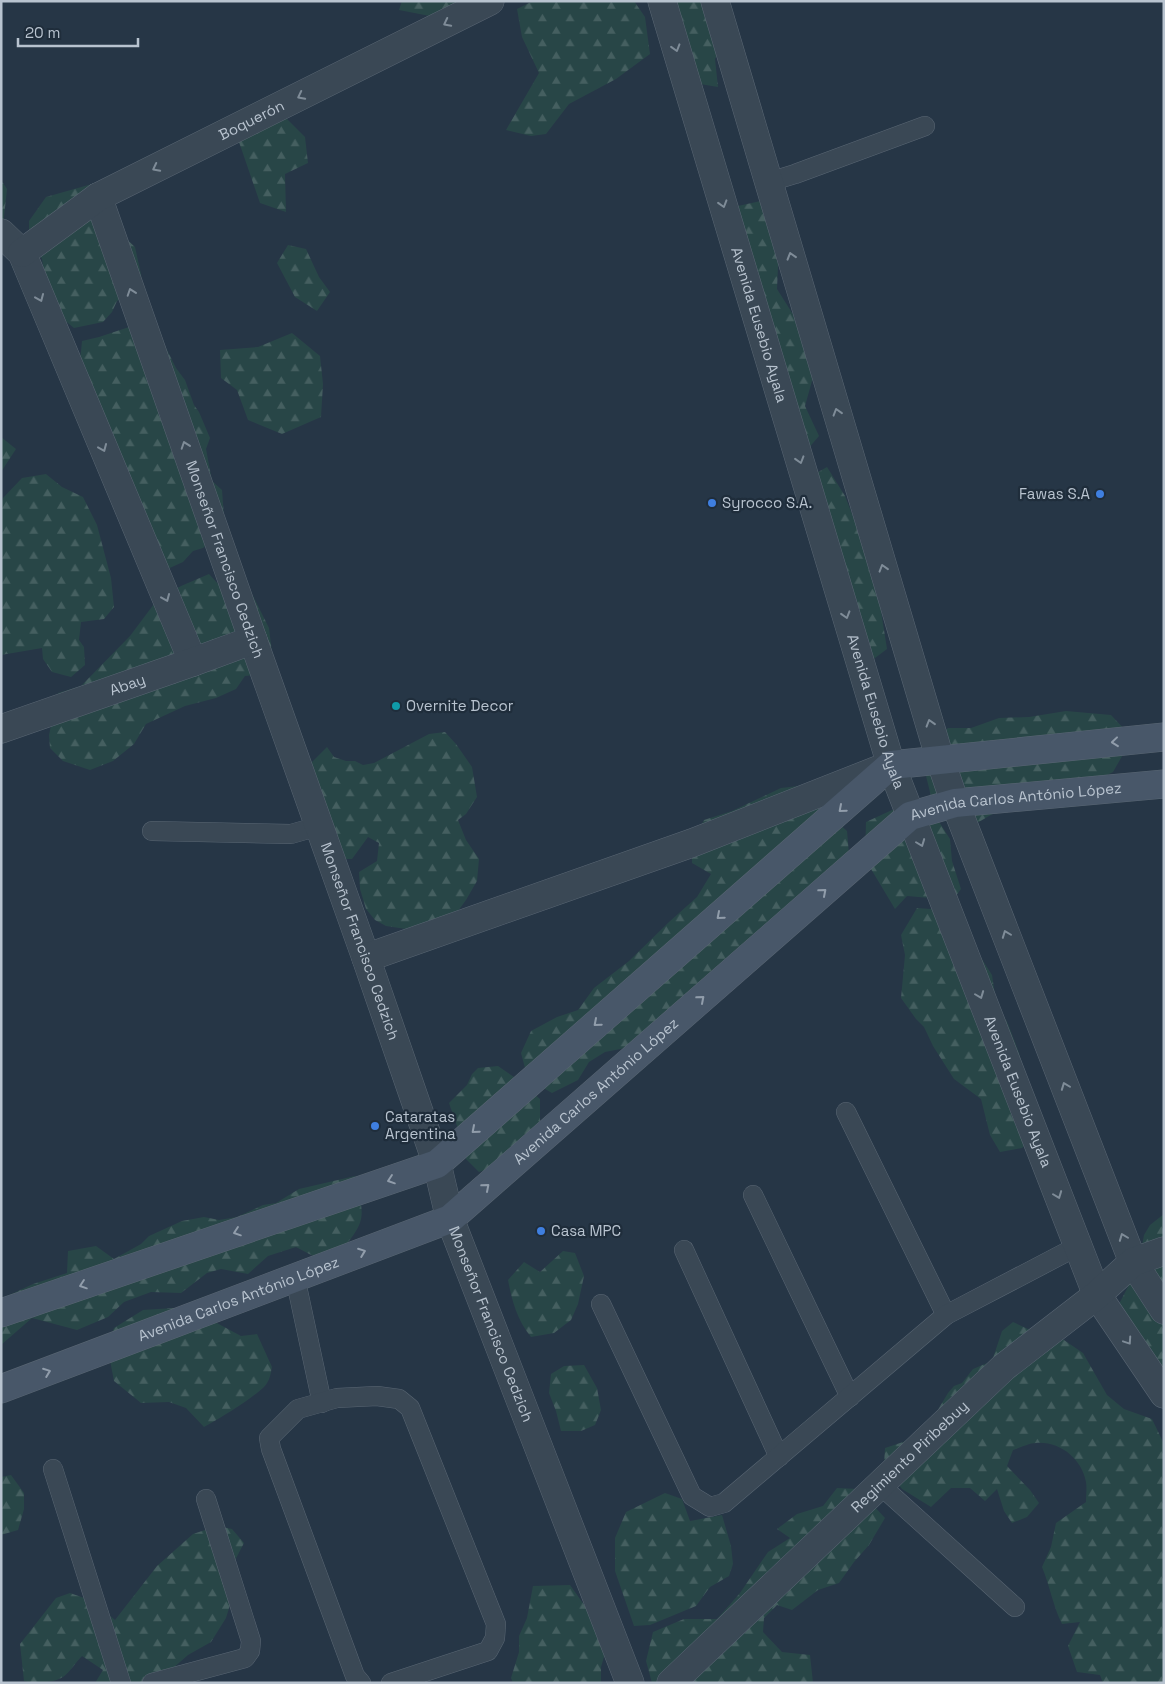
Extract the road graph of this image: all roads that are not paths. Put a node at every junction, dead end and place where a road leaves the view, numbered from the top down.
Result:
1 (490, 1) edge
2 (662, 1) edge
3 (715, 1) edge
4 (925, 126) dead end
5 (769, 182) junction
6 (98, 197) junction
7 (1, 233) edge
8 (22, 253) junction
9 (253, 640) junction
10 (193, 662) junction
11 (1, 729) edge
12 (1164, 737) edge
13 (940, 759) junction
14 (891, 765) junction
15 (1164, 784) edge
16 (955, 803) junction
17 (910, 816) junction
18 (319, 826) junction
19 (152, 831) dead end
20 (366, 958) junction
21 (846, 1112) dead end
22 (437, 1164) junction
23 (753, 1195) dead end
24 (450, 1219) junction
25 (1078, 1246) junction
26 (684, 1250) dead end
27 (1164, 1251) edge
28 (1133, 1262) junction
29 (295, 1277) junction
30 (1097, 1295) junction
31 (601, 1304) dead end
32 (1164, 1310) edge
33 (1, 1313) edge
34 (946, 1315) junction
35 (1, 1389) edge
36 (1164, 1394) edge
37 (850, 1397) junction
38 (322, 1403) junction
39 (779, 1457) junction
40 (53, 1469) dead end
41 (880, 1485) junction
42 (206, 1499) dead end
43 (1015, 1607) dead end
44 (121, 1683) edge
45 (152, 1683) edge
46 (361, 1683) edge
47 (391, 1683) edge
48 (630, 1683) edge
49 (671, 1683) edge

1 -> 6 street, Boquerón
2 -> 14 street, Avenida Eusebio Ayala
3 - 5 street
4 - 5 lane
13 -> 5 street
6 - 8 street, Boquerón
9 -> 6 street, Monseñor Francisco Cedzich
7 - 8 street
8 -> 10 street
9 - 10 street, Abay
9 - 18 street, Monseñor Francisco Cedzich
10 - 11 street, Abay
12 -> 13 main road
13 - 14 main road
13 - 16 street
14 - 17 street, Avenida Eusebio Ayala
14 - 20 street
14 -> 22 main road
15 - 16 main road, Avenida Carlos António López
16 - 17 main road, Avenida Carlos António López
28 -> 16 street
24 -> 17 main road, Avenida Carlos António López
17 -> 25 street, Avenida Eusebio Ayala
18 - 19 lane
18 - 20 street, Monseñor Francisco Cedzich
20 - 22 street, Monseñor Francisco Cedzich
21 - 34 lane
22 - 24 street, Monseñor Francisco Cedzich
22 -> 33 main road
23 - 37 lane
29 -> 24 main road, Avenida Carlos António López
24 - 48 street, Monseñor Francisco Cedzich
25 - 30 street, Avenida Eusebio Ayala
25 - 34 lane
26 - 39 lane
27 - 28 street, Regimiento Piribebuy
28 - 30 street, Regimiento Piribebuy
28 - 32 street
35 -> 29 main road, Avenida Carlos António López
29 - 38 lane
30 -> 36 street, Avenida Eusebio Ayala
30 - 41 street, Regimiento Piribebuy
31 - 39 lane
34 - 37 lane
37 - 39 lane
38 - 46 lane
38 - 47 lane
40 - 44 lane
41 - 43 lane
41 - 49 street, Regimiento Piribebuy
42 - 45 lane

